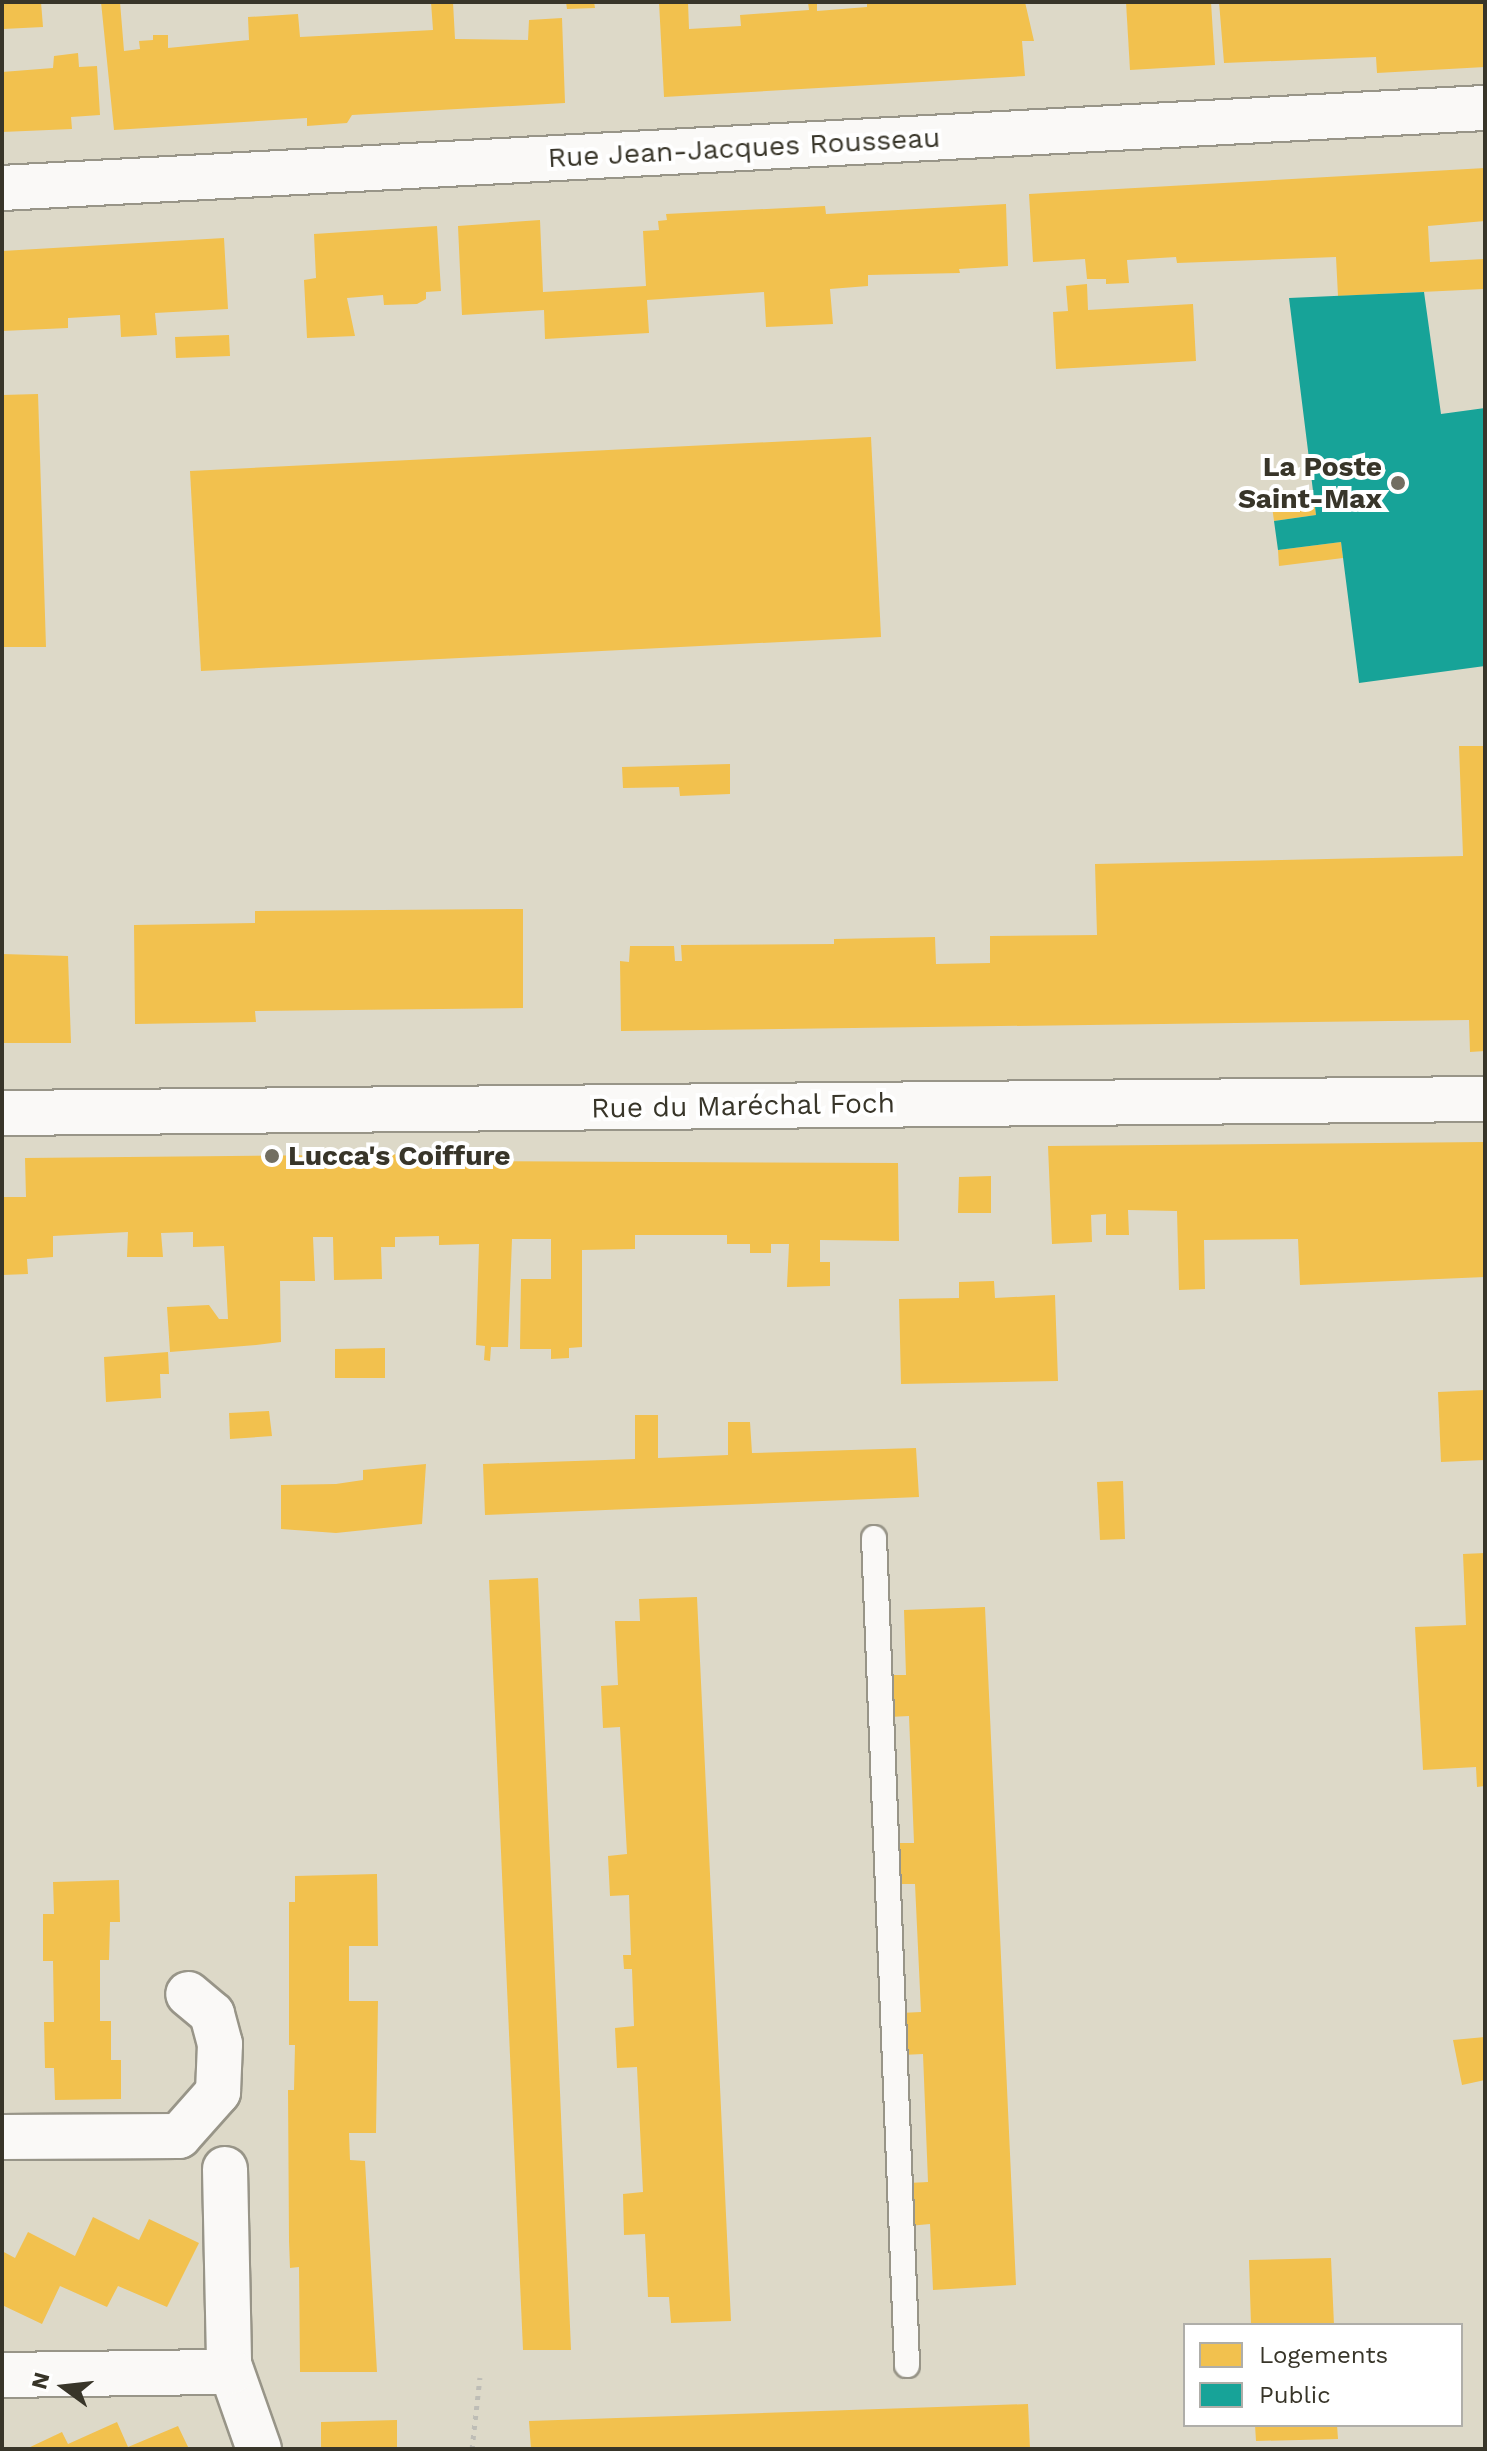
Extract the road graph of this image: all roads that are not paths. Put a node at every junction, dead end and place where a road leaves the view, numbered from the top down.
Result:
1 (1485, 108) edge
2 (2, 188) edge
3 (1485, 1099) edge
4 (2, 1113) edge
5 (874, 1538) dead end
6 (188, 1994) dead end
7 (2, 2137) edge
8 (225, 2169) dead end
9 (907, 2365) dead end
10 (231, 2372) junction
11 (2, 2375) edge
12 (259, 2449) edge

1 - 2 street, Rue Jean-Jacques Rousseau
3 - 4 street, Rue du Maréchal Foch
5 - 9 lane
6 - 7 street
8 - 10 street
10 - 11 street
10 - 12 street

